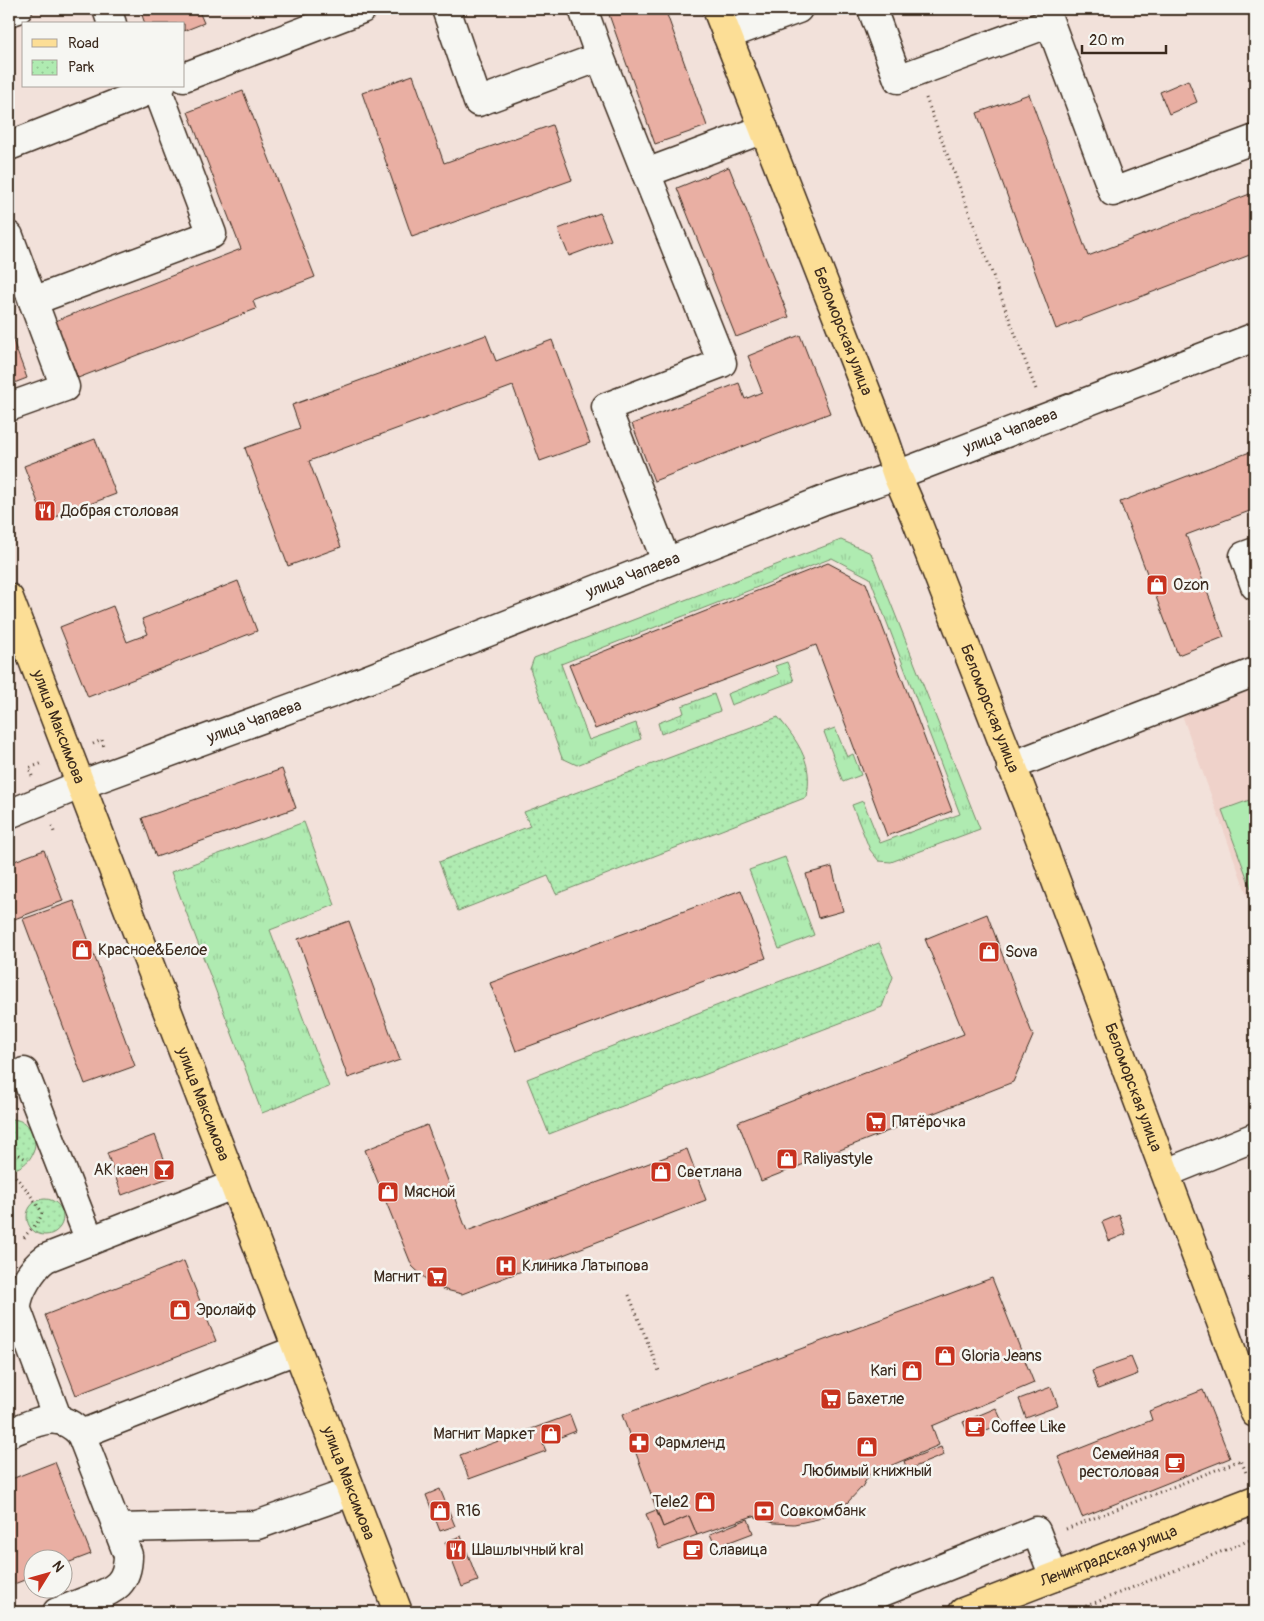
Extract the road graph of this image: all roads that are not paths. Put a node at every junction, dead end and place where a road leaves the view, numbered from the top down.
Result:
1 (18, 9) edge
2 (107, 9) edge
3 (362, 9) edge
4 (446, 9) edge
5 (582, 9) edge
6 (717, 9) edge
7 (798, 9) edge
8 (872, 9) edge
9 (9, 12) edge
10 (1058, 16) edge
11 (111, 22) edge
12 (727, 35) junction
13 (600, 57) junction
14 (185, 77) edge
15 (148, 89) edge
16 (764, 129) junction
17 (1255, 140) edge
18 (9, 146) edge
19 (646, 173) junction
20 (9, 236) edge
21 (33, 301) junction
22 (1255, 337) edge
23 (9, 407) edge
24 (897, 475) junction
25 (1255, 552) edge
26 (666, 561) junction
27 (1255, 586) edge
28 (9, 598) edge
29 (1255, 672) edge
30 (1012, 766) junction
31 (80, 785) junction
32 (9, 814) edge
33 (24, 1072) dead end
34 (1255, 1137) edge
35 (1166, 1173) junction
36 (233, 1185) junction
37 (90, 1241) junction
38 (296, 1350) junction
39 (1255, 1413) edge
40 (69, 1427) junction
41 (9, 1433) edge
42 (351, 1492) junction
43 (1255, 1500) edge
44 (117, 1528) junction
45 (1054, 1577) junction
46 (57, 1612) edge
47 (398, 1612) edge
48 (832, 1612) edge
49 (963, 1612) edge

1 - 9 street
2 - 11 street
3 - 14 street
4 - 13 street
5 - 13 street
6 - 12 main road, Беломорская улица
7 - 12 street
8 - 10 street
10 - 17 street
12 - 16 main road, Беломорская улица
13 - 19 street
15 - 18 street
15 - 21 street
16 - 19 street
16 - 24 main road, Беломорская улица
19 - 26 street
20 - 21 street
21 - 23 street
22 - 24 street, улица Чапаева
24 - 26 street, улица Чапаева
24 - 30 main road, Беломорская улица
25 - 27 street
26 - 31 street, улица Чапаева
28 - 31 main road, улица Максимова
29 - 30 street
30 - 35 main road, Беломорская улица
31 - 32 street, улица Чапаева
31 - 36 main road, улица Максимова
33 - 37 street
34 - 35 street
35 - 39 main road, Беломорская улица
36 - 37 street
36 - 38 main road, улица Максимова
37 - 40 street
38 - 40 street
38 - 42 main road, улица Максимова
40 - 41 street
40 - 44 street
42 - 44 street
42 - 47 main road, улица Максимова
43 - 45 main road, Ленинградская улица
44 - 46 street
45 - 48 street
45 - 49 main road, Ленинградская улица

